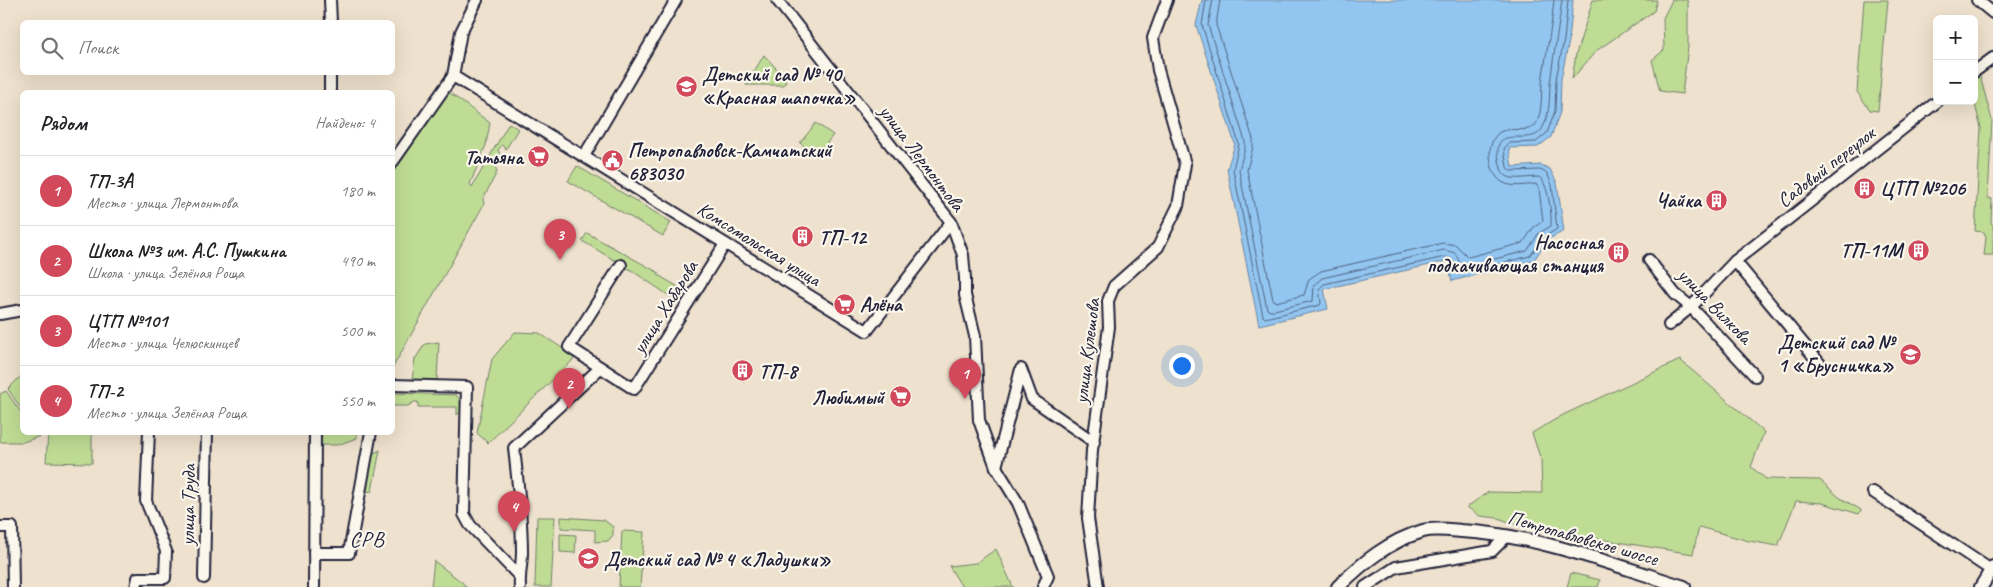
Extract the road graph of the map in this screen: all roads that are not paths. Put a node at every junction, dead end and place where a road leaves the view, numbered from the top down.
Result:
1 (330, 0) edge
2 (477, 0) edge
3 (676, 0) edge
4 (777, 0) edge
5 (1166, 0) edge
6 (1977, 0) edge
7 (1993, 13) edge
8 (331, 20) edge
9 (1993, 58) edge
10 (1978, 69) edge
11 (330, 75) edge
12 (453, 76) junction
13 (330, 90) edge
14 (1933, 105) edge
15 (584, 156) junction
16 (395, 158) edge
17 (951, 222) junction
18 (725, 244) junction
19 (1649, 260) dead end
20 (1735, 261) junction
21 (621, 265) dead end
22 (1691, 307) junction
23 (20, 310) edge
24 (0, 314) edge
25 (1669, 325) dead end
26 (1821, 365) dead end
27 (600, 368) junction
28 (1755, 376) dead end
29 (395, 385) edge
30 (149, 435) edge
31 (207, 435) edge
32 (315, 435) edge
33 (370, 435) edge
34 (1094, 442) junction
35 (996, 466) junction
36 (1873, 492) dead end
37 (0, 527) edge
38 (1507, 536) junction
39 (314, 553) junction
40 (1992, 568) edge
41 (519, 576) junction
42 (204, 578) dead end
43 (13, 587) edge
44 (136, 587) edge
45 (314, 587) edge
46 (520, 587) edge
47 (1043, 587) edge
48 (1098, 587) edge
49 (1338, 587) edge
50 (1365, 587) edge
51 (1684, 587) edge
52 (1981, 587) edge

1 - 8 street
2 - 12 street
3 - 15 street
4 - 17 street, улица Лермонтова
5 - 34 street, улица Кулешова
6 - 7 street
9 - 10 street
11 - 13 street
12 - 15 street, Комсомольская улица
12 - 16 street
14 - 20 street, Садовый переулок
15 - 18 street, Комсомольская улица
17 - 18 street, Комсомольская улица
17 - 35 street, улица Лермонтова
18 - 27 street, улица Хабарова
19 - 22 street, улица Вилкова
20 - 22 street, Садовый переулок
20 - 26 street
21 - 27 street
22 - 25 street, Садовый переулок
22 - 28 street, улица Вилкова
23 - 24 street
27 - 41 street
29 - 41 street
30 - 44 street
31 - 42 street, улица Труда
32 - 39 street
33 - 39 street
34 - 35 street
34 - 48 street, улица Кулешова
35 - 47 street, улица Лермонтова
36 - 40 street
37 - 43 street
38 - 49 main road, Петропавловское шоссе
38 - 50 street
38 - 51 main road, Петропавловское шоссе
39 - 45 street
40 - 52 main road
41 - 46 street

